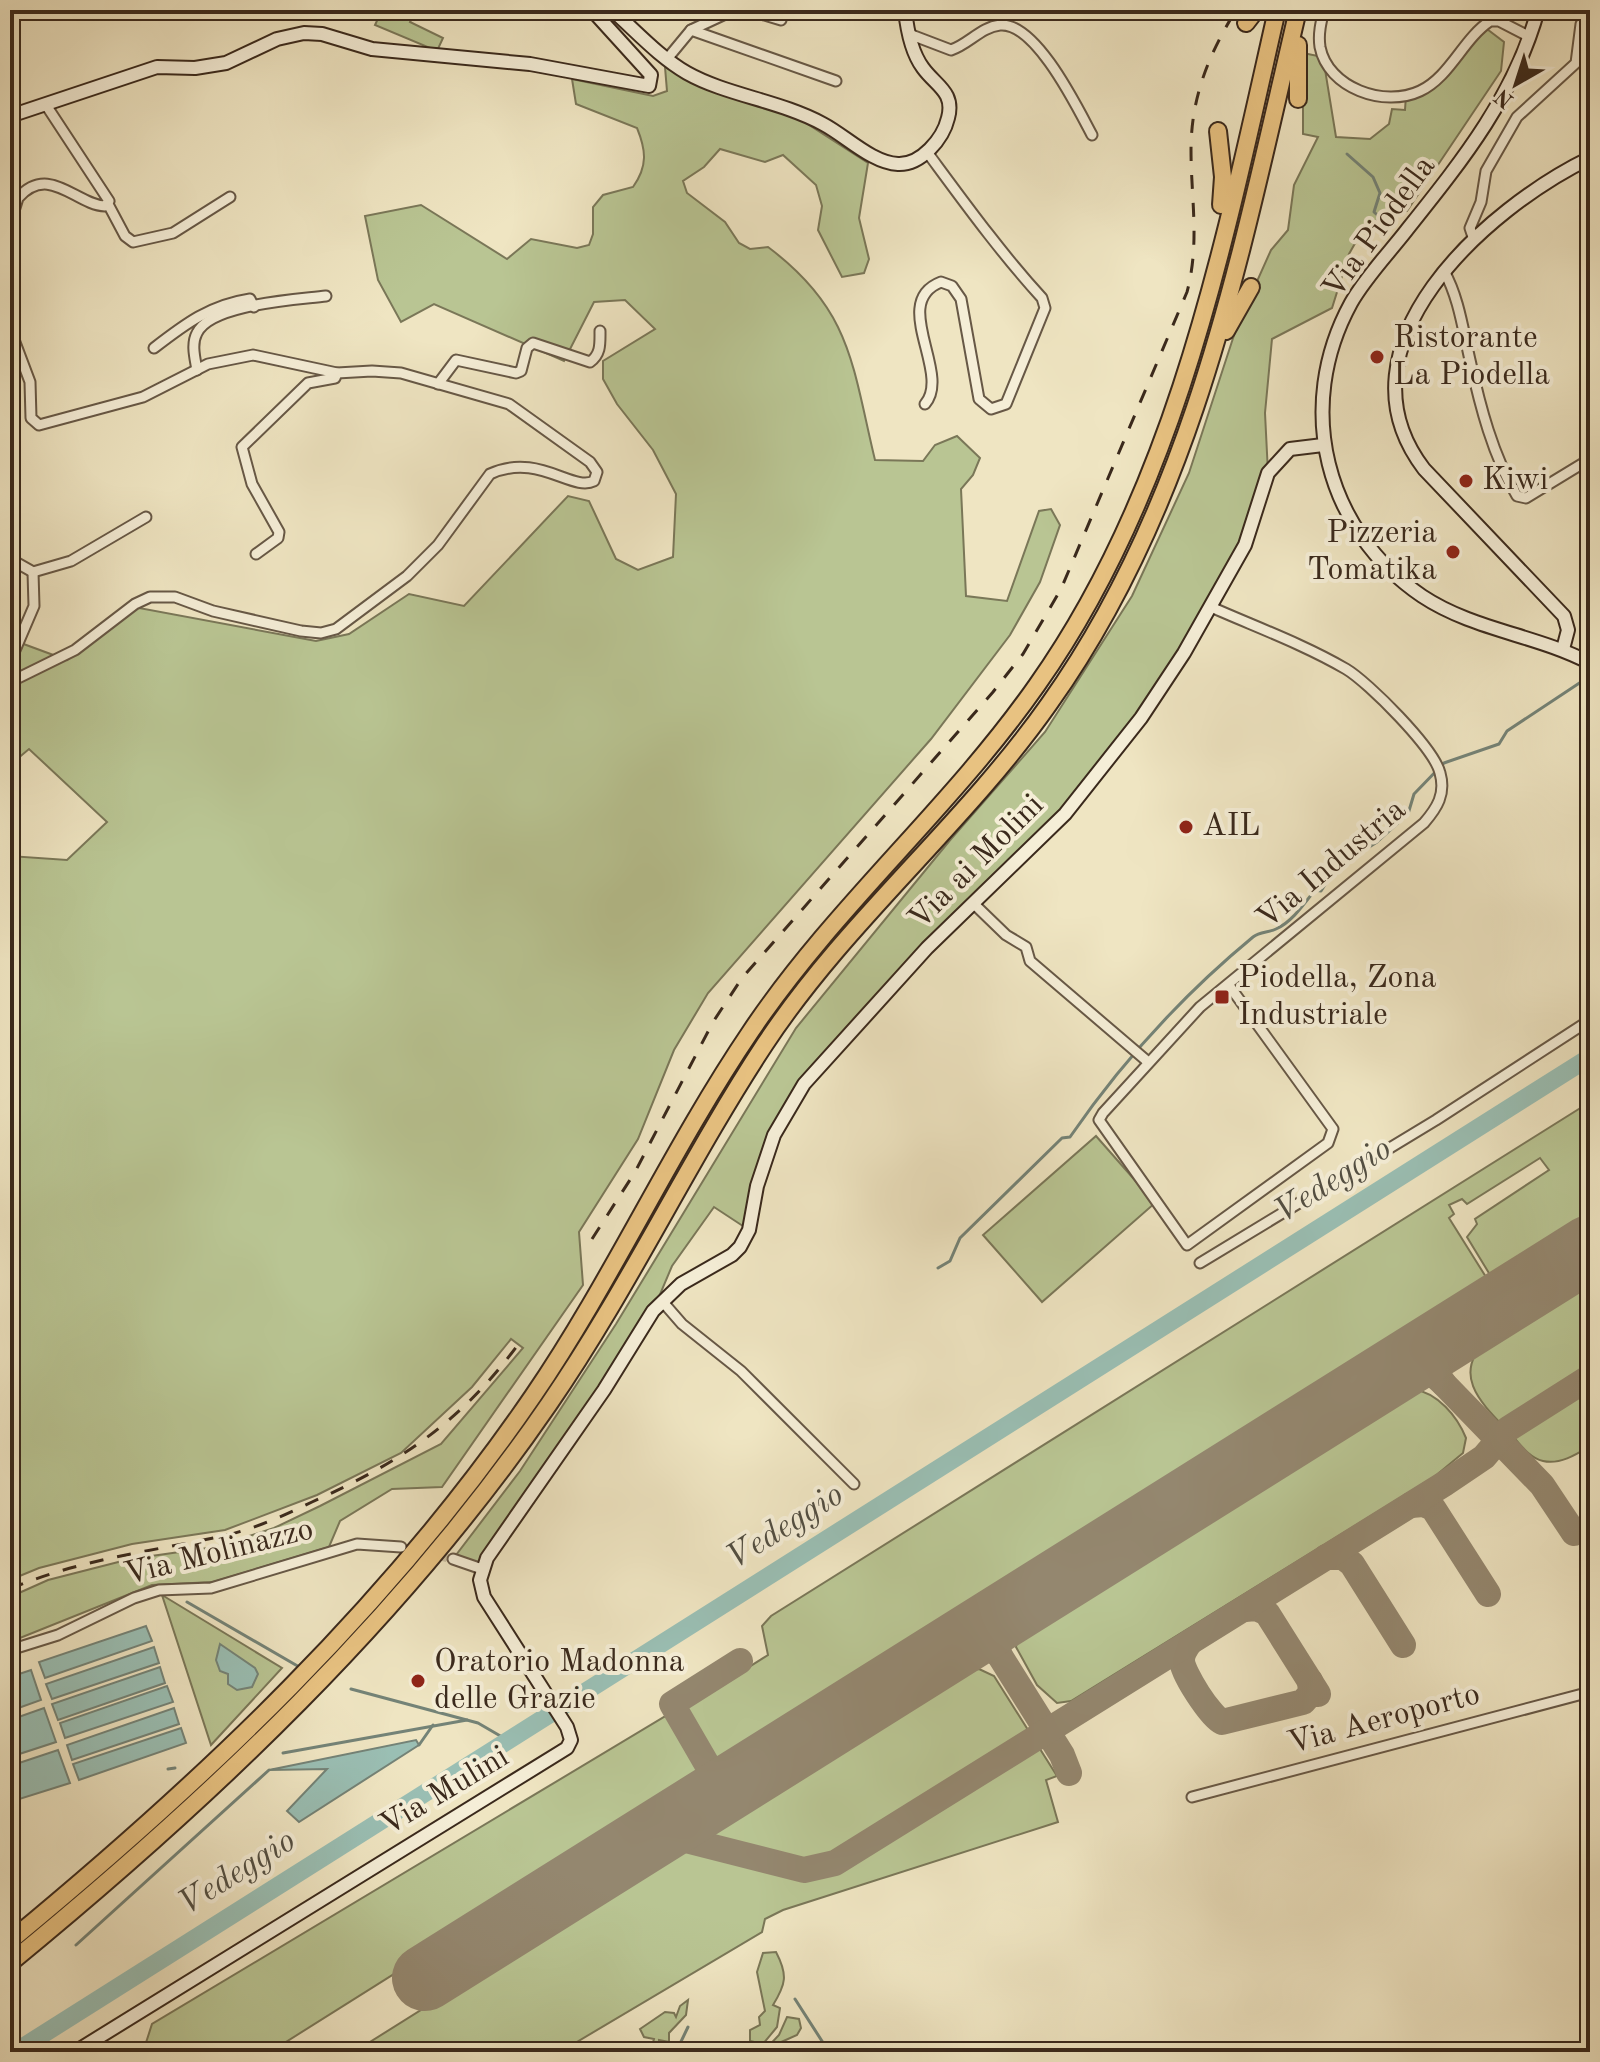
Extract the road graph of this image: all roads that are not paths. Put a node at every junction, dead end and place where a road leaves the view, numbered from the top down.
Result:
1 (592, 10) edge
2 (612, 10) edge
3 (734, 10) edge
4 (748, 10) edge
5 (905, 10) edge
6 (1277, 10) edge
7 (1299, 10) edge
8 (1324, 10) edge
9 (1538, 10) edge
10 (1590, 16) edge
11 (781, 20) dead end
12 (691, 30) junction
13 (909, 34) junction
14 (1530, 37) junction
15 (667, 59) junction
16 (836, 81) dead end
17 (1298, 99) dead end
18 (46, 105) junction
19 (10, 116) edge
20 (1218, 131) dead end
21 (1092, 135) dead end
22 (927, 152) junction
23 (1590, 158) edge
24 (230, 197) dead end
25 (108, 204) junction
26 (10, 224) edge
27 (1474, 240) junction
28 (1444, 271) junction
29 (1212, 275) junction
30 (1251, 287) dead end
31 (326, 296) dead end
32 (254, 307) junction
33 (10, 329) edge
34 (600, 331) dead end
35 (154, 348) dead end
36 (1212, 357) junction
37 (197, 370) junction
38 (337, 373) junction
39 (438, 384) junction
40 (925, 404) dead end
41 (1323, 445) junction
42 (1590, 459) edge
43 (10, 484) edge
44 (10, 495) edge
45 (146, 517) dead end
46 (256, 554) dead end
47 (10, 559) edge
48 (33, 572) junction
49 (1211, 607) junction
50 (1563, 649) junction
51 (10, 662) edge
52 (1590, 663) edge
53 (10, 682) edge
54 (974, 904) junction
55 (1228, 984) junction
56 (1590, 1020) edge
57 (1147, 1061) junction
58 (1200, 1263) dead end
59 (657, 1306) junction
60 (854, 1484) dead end
61 (401, 1547) tunnel mouth
62 (453, 1559) tunnel mouth
63 (482, 1569) junction
64 (10, 1650) edge
65 (1590, 1692) edge
66 (1192, 1797) dead end
67 (10, 1941) edge
68 (10, 1963) edge
69 (75, 2052) edge

1 - 18 street
2 - 15 street
3 - 12 street
4 - 11 street
5 - 13 street
6 - 29 highway
7 - 17 highway
7 - 36 highway
8 - 14 street
9 - 14 street, Via Piodella
10 - 27 street
12 - 15 street
12 - 16 street
13 - 21 street
13 - 22 street
14 - 41 street, Via Piodella
15 - 22 street
18 - 19 street
18 - 25 street
20 - 29 highway
22 - 40 street
23 - 27 street
24 - 25 street
25 - 26 street
27 - 28 street
28 - 42 street
28 - 50 street
29 - 67 highway
30 - 36 highway
31 - 32 street
32 - 35 street
32 - 37 street
33 - 37 street
34 - 39 street
36 - 68 highway
37 - 38 street
38 - 39 street
38 - 46 street
39 - 53 street
41 - 49 street, Via ai Molini
41 - 50 street, Via Piodella
43 - 44 street
45 - 48 street
47 - 48 street
48 - 51 street
49 - 54 street, Via ai Molini
49 - 55 street, Via Industria
50 - 52 street, Via Piodella
54 - 57 street
54 - 59 street, Via ai Molini
55 - 57 street, Via Industria
55 - 57 street, Via Industria
56 - 58 street
59 - 60 street
59 - 63 street
61 - 64 street, Via Molinazzo
62 - 63 street
63 - 69 street, Via Mulini
65 - 66 street, Via Aeroporto

